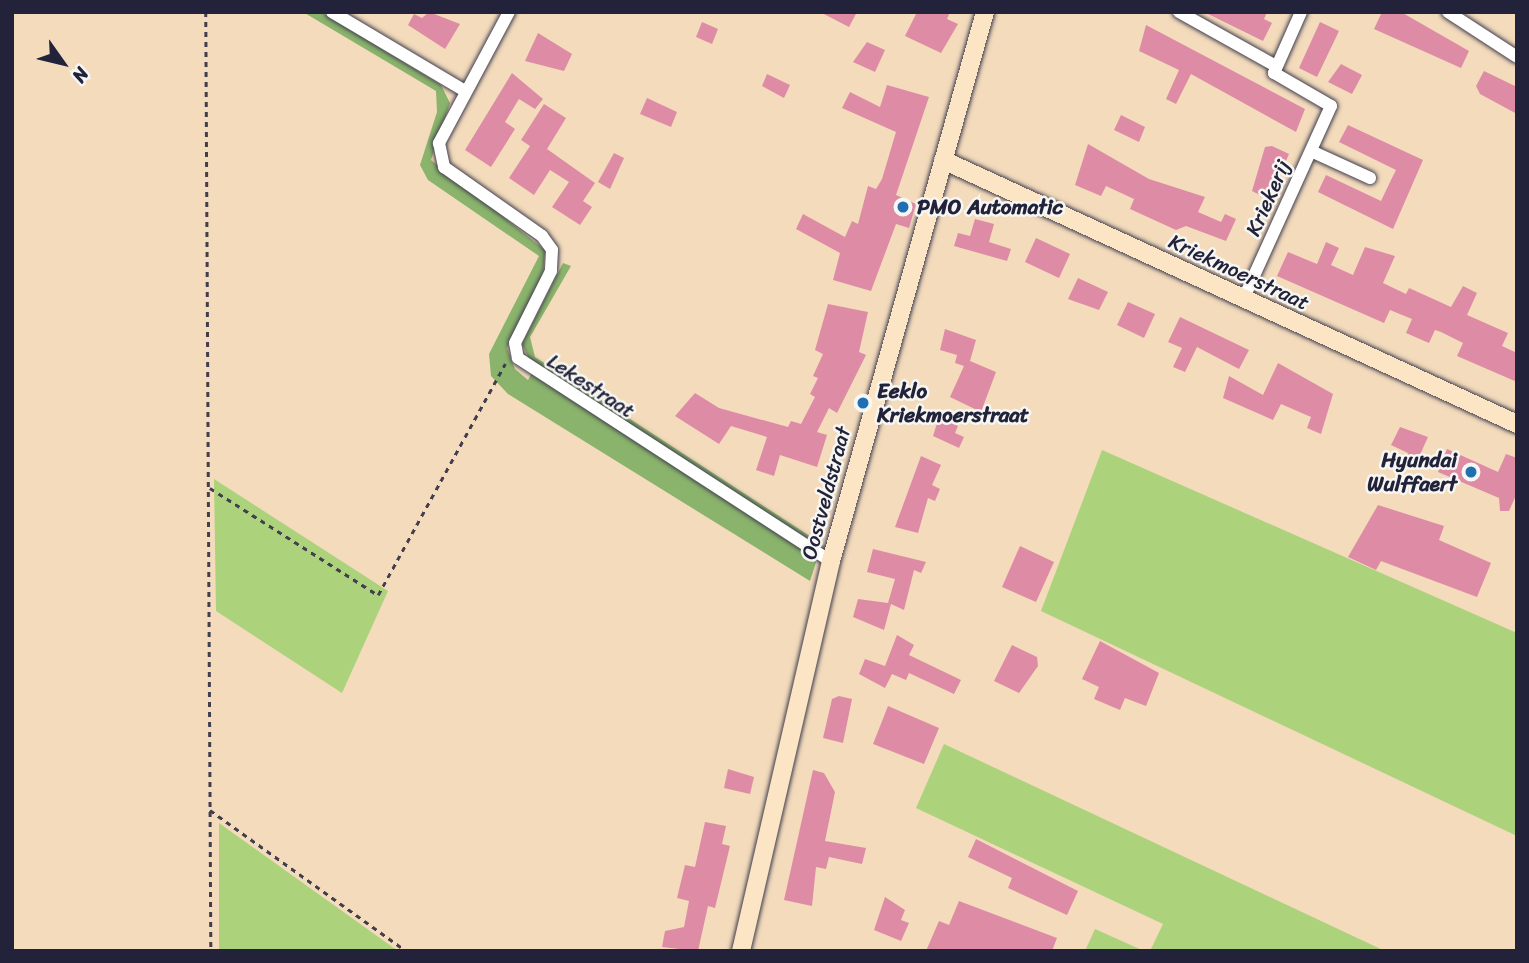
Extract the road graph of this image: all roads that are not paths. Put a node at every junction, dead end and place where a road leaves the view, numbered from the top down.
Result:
1 (332, 12) edge
2 (509, 12) edge
3 (985, 12) edge
4 (1179, 12) edge
5 (1301, 12) edge
6 (1448, 12) edge
7 (1517, 57) edge
8 (1276, 66) junction
9 (465, 91) junction
10 (1311, 150) junction
11 (943, 160) junction
12 (1370, 178) dead end
13 (1243, 300) junction
14 (1517, 424) edge
15 (831, 561) junction
16 (741, 951) edge

1 - 9 street
2 - 9 street
3 - 11 street, Oostveldstraat
4 - 8 street, Kriekerij
5 - 8 street
6 - 7 street
8 - 10 street, Kriekerij
9 - 15 street, Lekestraat
10 - 12 street, Kriekerij
10 - 13 street, Kriekerij
11 - 13 street, Kriekmoerstraat
11 - 15 street, Oostveldstraat
13 - 14 street, Kriekmoerstraat
15 - 16 street, Oostveldstraat

